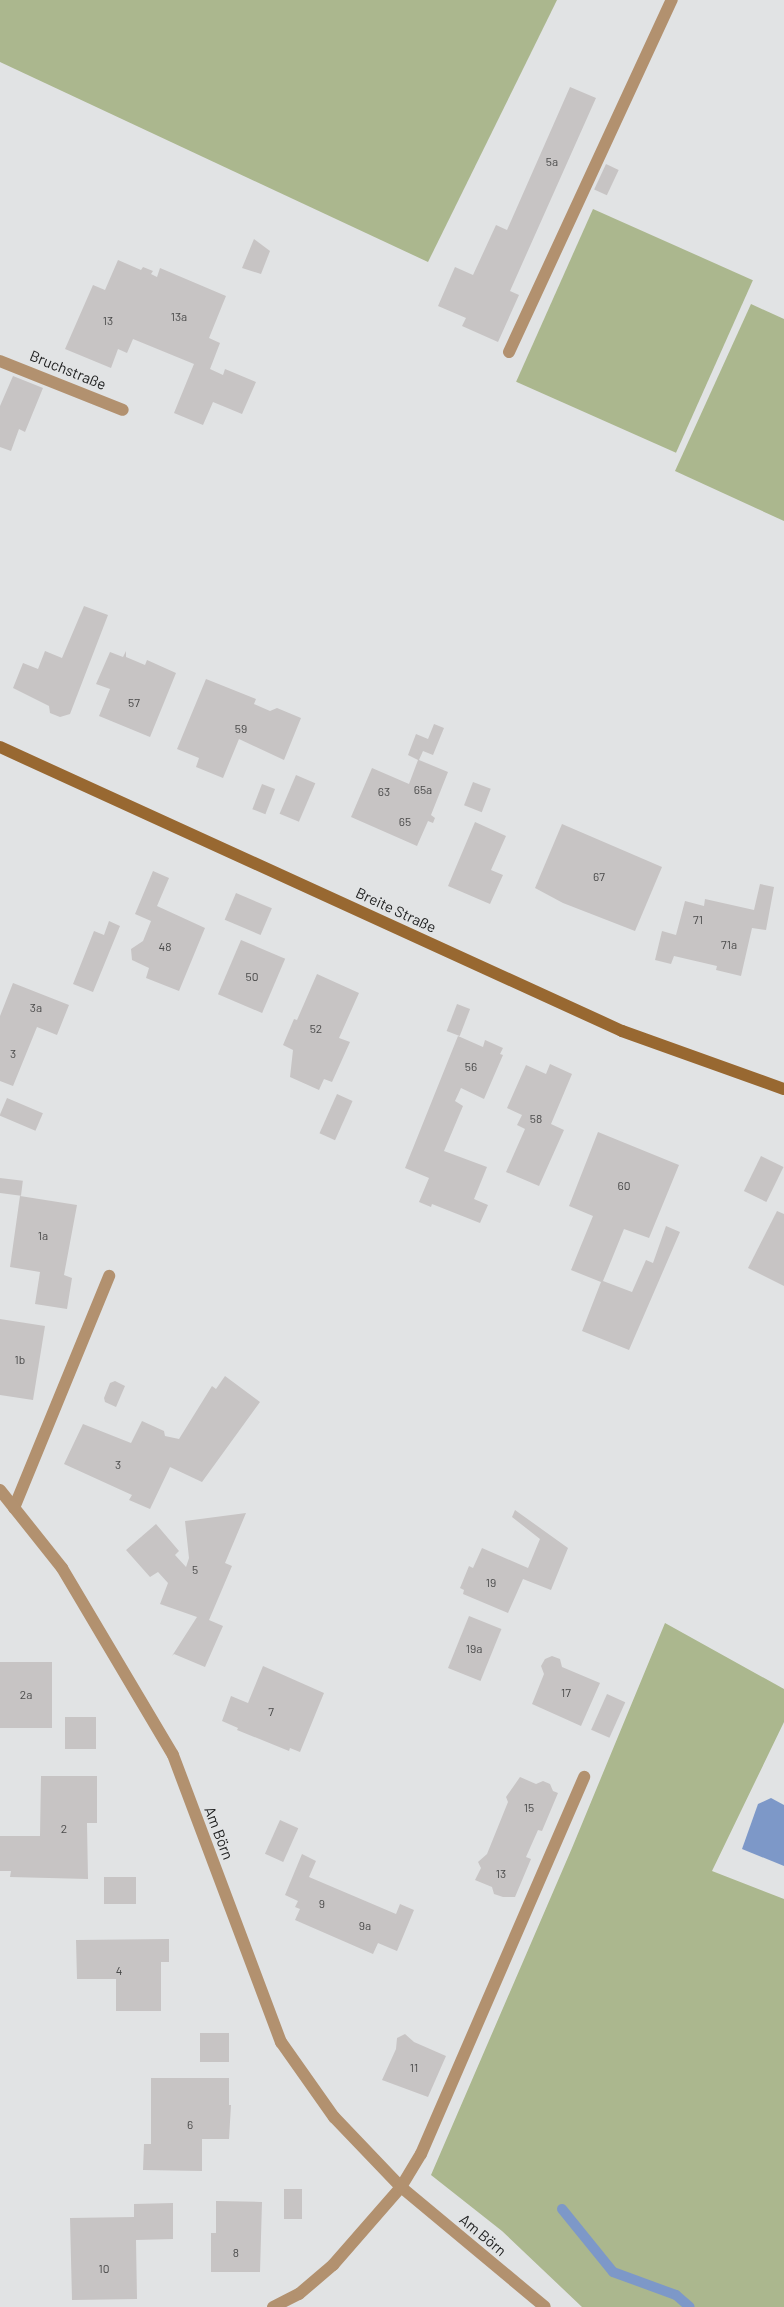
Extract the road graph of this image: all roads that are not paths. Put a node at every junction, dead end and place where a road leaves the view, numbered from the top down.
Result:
1 (672, 0) edge
2 (509, 352) dead end
3 (0, 360) edge
4 (123, 410) dead end
5 (0, 747) edge
6 (784, 1089) edge
7 (109, 1276) dead end
8 (0, 1490) edge
9 (14, 1508) junction
10 (584, 1777) dead end
11 (401, 2187) junction
12 (273, 2307) edge
13 (545, 2307) edge

1 - 2 street
3 - 4 street, Bruchstraße
5 - 6 street, Breite Straße
7 - 9 street
8 - 9 street, Am Börn
9 - 11 street, Am Börn
10 - 11 street
11 - 12 street
11 - 13 street, Am Börn

